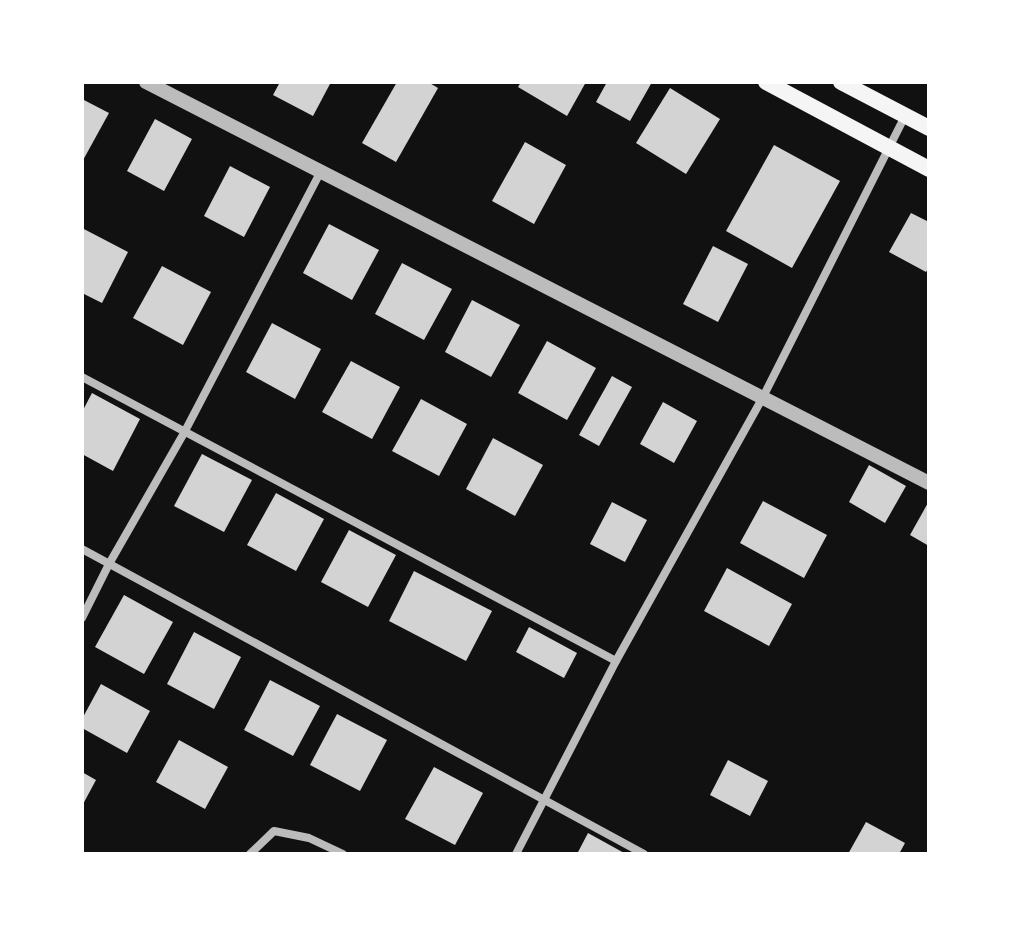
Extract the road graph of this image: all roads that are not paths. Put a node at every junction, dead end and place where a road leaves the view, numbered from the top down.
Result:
1 (146, 82) edge
2 (766, 82) edge
3 (841, 82) edge
4 (905, 116) junction
5 (929, 128) edge
6 (888, 148) junction
7 (929, 169) edge
8 (321, 171) junction
9 (82, 377) edge
10 (763, 397) junction
11 (184, 433) junction
12 (929, 483) edge
13 (82, 549) edge
14 (109, 564) junction
15 (82, 618) edge
16 (616, 661) junction
17 (544, 801) junction
18 (250, 854) edge
19 (343, 854) edge
20 (516, 854) edge
21 (644, 854) edge

1 - 8 street
2 - 6 main road
3 - 4 main road
4 - 5 main road
4 - 6 street
6 - 7 main road
6 - 10 street
8 - 10 street
8 - 11 street
9 - 11 street
10 - 12 street
10 - 16 street
11 - 14 street
11 - 16 street
13 - 14 street
14 - 15 street
14 - 17 street
16 - 17 street
17 - 20 street
17 - 21 street
18 - 19 street

